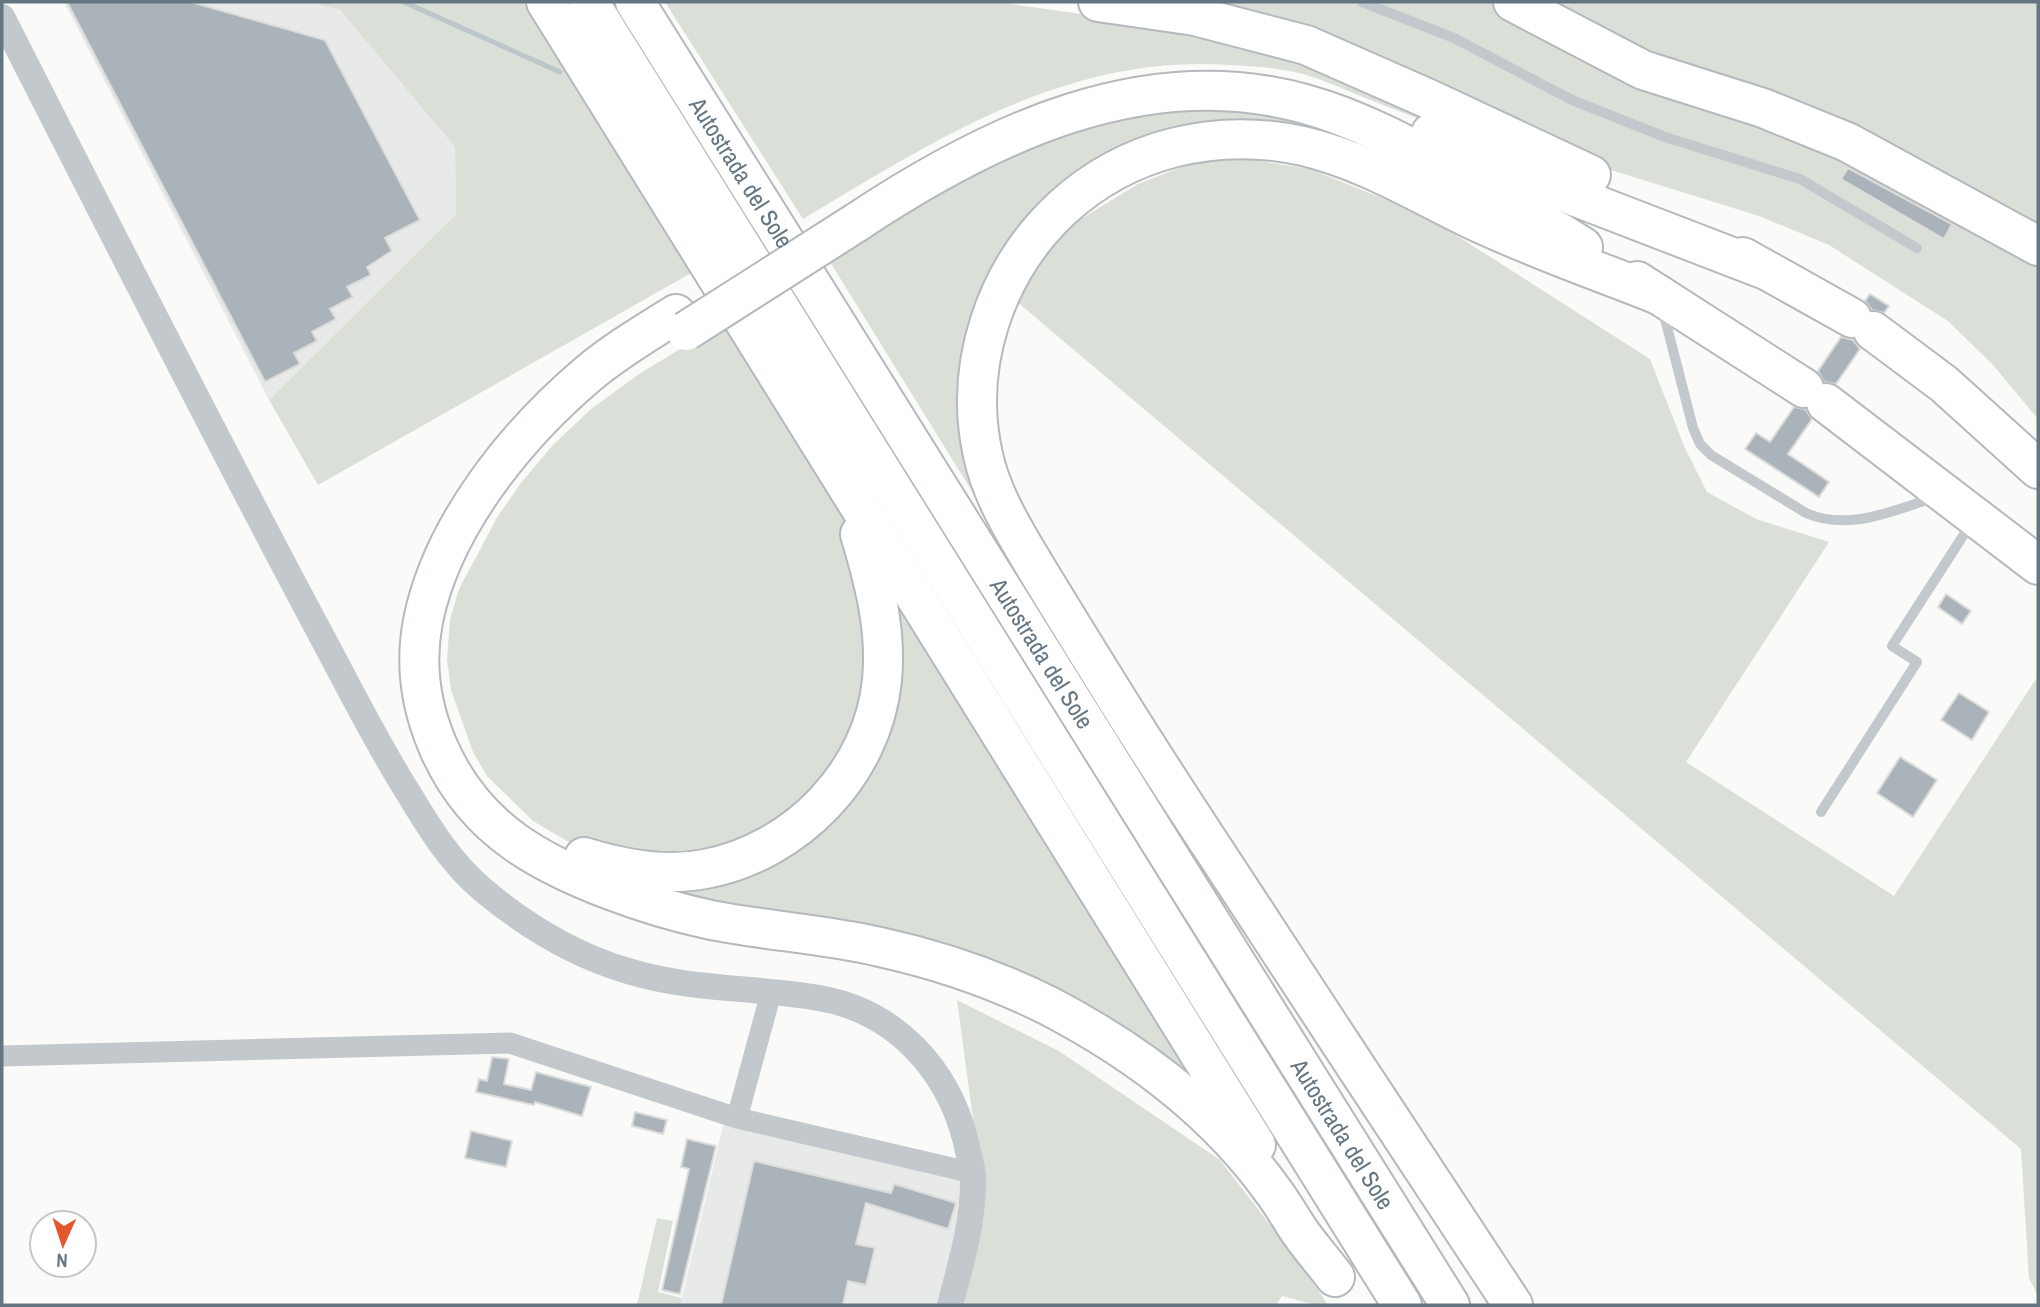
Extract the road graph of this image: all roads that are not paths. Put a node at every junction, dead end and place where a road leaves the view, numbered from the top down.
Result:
1 (546, 2) edge
2 (589, 2) edge
3 (635, 2) edge
4 (1098, 2) edge
5 (1362, 2) edge
6 (1513, 2) edge
7 (2, 17) edge
8 (851, 215) junction
9 (2038, 246) edge
10 (1917, 248) dead end
11 (1763, 269) junction
12 (1659, 295) junction
13 (681, 323) junction
14 (829, 461) junction
15 (2038, 469) edge
16 (1961, 505) junction
17 (2038, 565) edge
18 (1821, 812) dead end
19 (771, 993) junction
20 (2, 1056) edge
21 (737, 1118) junction
22 (973, 1173) junction
23 (1412, 1244) junction
24 (1344, 1291) edge
25 (950, 1305) edge
26 (1402, 1305) edge
27 (1450, 1305) edge
28 (1459, 1305) edge
29 (1514, 1305) edge

1 - 14 highway
2 - 26 highway, Autostrada del Sole
3 - 23 highway, Autostrada del Sole
4 - 11 highway
5 - 10 lane
6 - 9 highway
7 - 19 street
8 - 11 highway
8 - 12 highway
8 - 13 highway, bridge
11 - 15 highway
12 - 16 highway
12 - 16 lane
12 - 29 highway
13 - 14 highway
13 - 24 highway
14 - 24 highway
16 - 17 highway
16 - 18 lane
19 - 21 street
19 - 22 street
20 - 21 street
21 - 22 street
22 - 25 street
23 - 27 highway, Autostrada del Sole
23 - 28 highway

